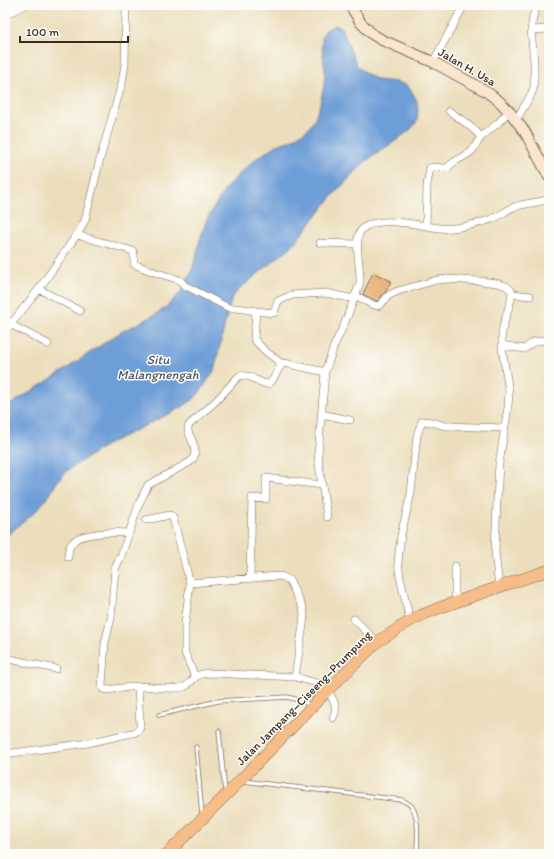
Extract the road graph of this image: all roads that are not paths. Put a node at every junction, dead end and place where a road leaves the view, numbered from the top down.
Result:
1 (25, 5) edge
2 (126, 5) edge
3 (350, 5) edge
4 (464, 5) edge
5 (536, 5) edge
6 (5, 15) edge
7 (549, 29) edge
8 (531, 30) junction
9 (433, 62) junction
10 (449, 110) dead end
11 (509, 111) junction
12 (516, 120) junction
13 (481, 137) junction
14 (549, 177) edge
15 (549, 199) edge
16 (426, 226) junction
17 (77, 235) junction
18 (320, 243) dead end
19 (358, 244) junction
20 (39, 289) junction
21 (513, 294) junction
22 (530, 296) dead end
23 (355, 297) junction
24 (80, 311) dead end
25 (256, 311) junction
26 (8, 326) edge
27 (549, 340) edge
28 (48, 344) dead end
29 (502, 345) junction
30 (282, 364) junction
31 (325, 372) junction
32 (321, 414) junction
33 (350, 420) dead end
34 (504, 428) junction
35 (322, 485) junction
36 (327, 516) dead end
37 (146, 520) dead end
38 (129, 533) junction
39 (68, 557) dead end
40 (455, 566) dead end
41 (549, 570) edge
42 (250, 578) junction
43 (190, 583) junction
44 (499, 587) junction
45 (457, 602) junction
46 (354, 619) dead end
47 (410, 621) junction
48 (377, 642) junction
49 (5, 658) edge
50 (56, 669) dead end
51 (195, 677) junction
52 (296, 677) junction
53 (138, 686) junction
54 (329, 689) junction
55 (312, 706) junction
56 (160, 715) dead end
57 (333, 718) dead end
58 (219, 731) dead end
59 (196, 747) dead end
60 (5, 754) edge
61 (240, 780) junction
62 (225, 796) junction
63 (203, 818) junction
64 (167, 854) edge
65 (417, 854) edge

1 - 6 street
2 - 17 street
3 - 9 street, Jalan H. Usa
4 - 9 street
5 - 8 street
7 - 8 street
8 - 12 street
9 - 11 street, Jalan H. Usa
10 - 13 street
11 - 12 street, Jalan H. Usa
11 - 13 street
12 - 14 street, Jalan H. Usa
13 - 16 street
15 - 16 street
16 - 19 street
17 - 20 street
17 - 25 street
18 - 19 street
19 - 23 street
20 - 24 street
20 - 26 street
21 - 22 street
21 - 23 street
21 - 29 street
23 - 25 street
23 - 31 street
25 - 30 street
26 - 28 street
27 - 29 street
29 - 34 street
30 - 31 street
30 - 38 street
31 - 32 street
32 - 33 street
32 - 35 street
34 - 44 street
34 - 47 street
35 - 36 street
35 - 42 street
37 - 43 street
38 - 39 street
38 - 53 street
40 - 45 street
41 - 44 main road, Jalan Jampang–Ciseeng–Prumpung
42 - 43 street
42 - 52 street
43 - 51 street
44 - 45 main road, Jalan Jampang–Ciseeng–Prumpung
45 - 47 main road, Jalan Jampang–Ciseeng–Prumpung
46 - 48 street
47 - 48 main road, Jalan Jampang–Ciseeng–Prumpung
48 - 54 main road, Jalan Jampang–Ciseeng–Prumpung
49 - 50 street
51 - 52 street
51 - 53 street
52 - 54 street
53 - 60 street
54 - 55 main road, Jalan Jampang–Ciseeng–Prumpung
54 - 57 street
55 - 56 lane
55 - 61 main road, Jalan Jampang–Ciseeng–Prumpung
58 - 62 lane
59 - 63 lane
61 - 62 main road, Jalan Jampang–Ciseeng–Prumpung
61 - 65 lane
62 - 63 main road, Jalan Jampang–Ciseeng–Prumpung
63 - 64 main road, Jalan Jampang–Ciseeng–Prumpung

